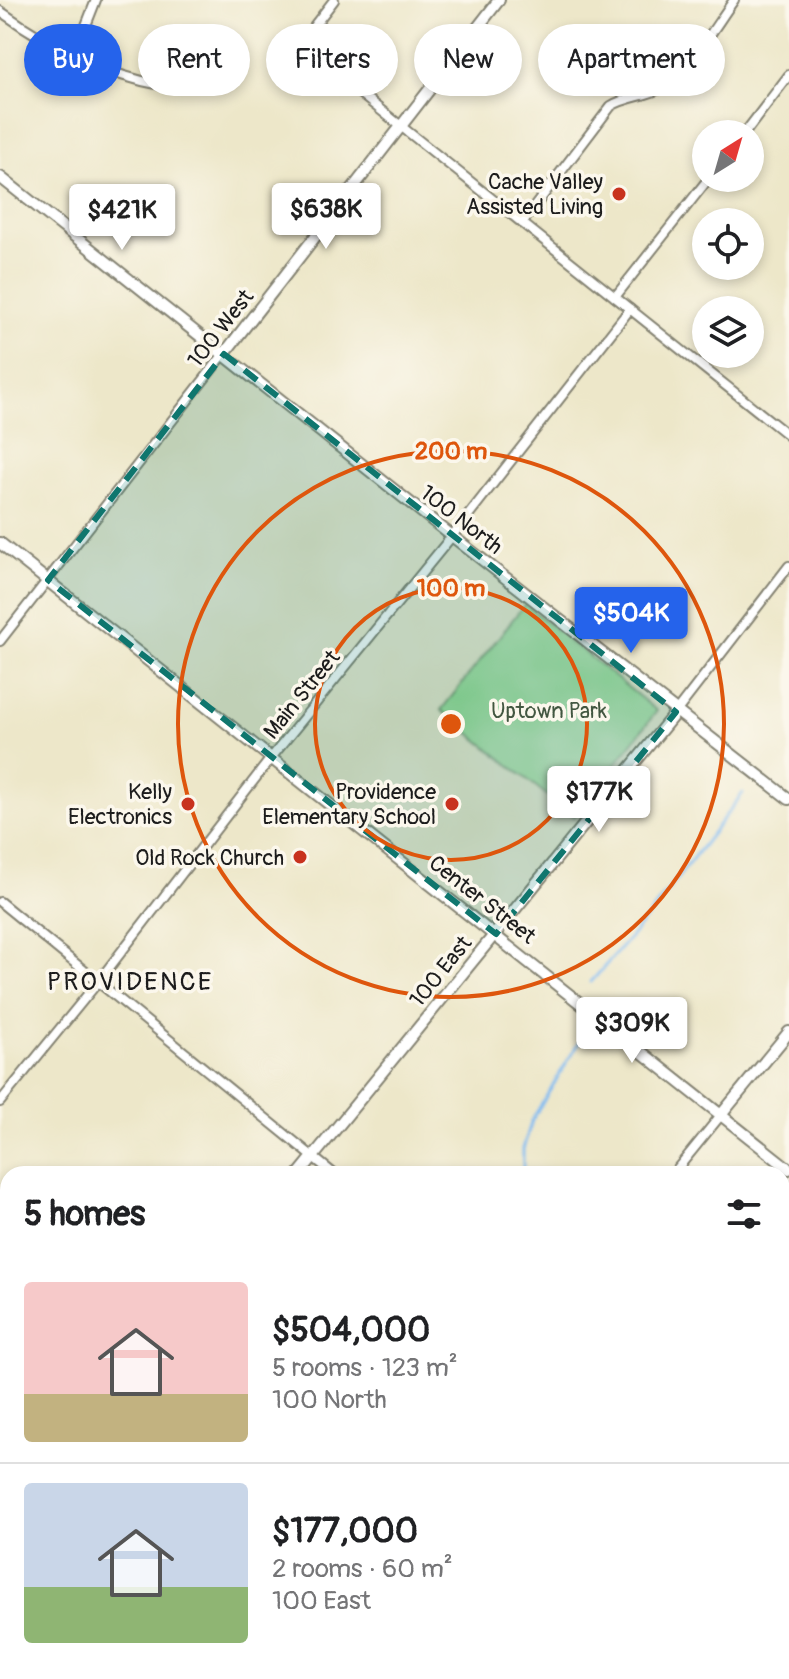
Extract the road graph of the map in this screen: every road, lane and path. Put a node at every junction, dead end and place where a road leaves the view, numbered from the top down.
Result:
1 (96, 0) edge
2 (334, 0) edge
3 (499, 0) edge
4 (734, 0) edge
5 (0, 11) edge
6 (87, 24) edge
7 (24, 26) edge
8 (789, 75) edge
9 (755, 120) edge
10 (402, 127) junction
11 (0, 177) edge
12 (698, 192) edge
13 (522, 223) junction
14 (615, 297) junction
15 (630, 309) junction
16 (224, 354) junction
17 (789, 436) edge
18 (452, 536) junction
19 (0, 543) edge
20 (789, 566) edge
21 (48, 580) junction
22 (0, 641) edge
23 (676, 712) junction
24 (271, 758) junction
25 (789, 799) edge
26 (0, 902) edge
27 (496, 934) junction
28 (98, 982) junction
29 (789, 1032) edge
30 (0, 1102) edge
31 (721, 1115) junction
32 (313, 1157) junction
33 (306, 1166) edge
34 (324, 1166) edge
35 (680, 1166) edge
36 (785, 1166) edge

1 - 6 street
2 - 10 street
3 - 10 street, 100 West
4 - 13 street
5 - 7 street
8 - 9 street
10 - 13 street
10 - 16 street, 100 West
11 - 16 street, 100 North
12 - 14 street
13 - 14 street
14 - 15 street
15 - 17 street
15 - 18 street, Main Street
16 - 18 street, 100 North
16 - 21 street, 100 West
18 - 23 street, 100 North
18 - 24 street, Main Street
19 - 21 street, Center Street
20 - 23 street, 100 East
21 - 22 street, 100 West
21 - 24 street, Center Street
23 - 25 street, 100 North
23 - 27 street, 100 East
24 - 27 street, Center Street
24 - 28 street, Main Street
26 - 28 street
27 - 31 street, Center Street
27 - 32 street, 100 East
28 - 30 street, Main Street
28 - 32 street
29 - 31 street
31 - 35 street
31 - 36 street, Center Street
32 - 33 street, 100 East
32 - 34 street

